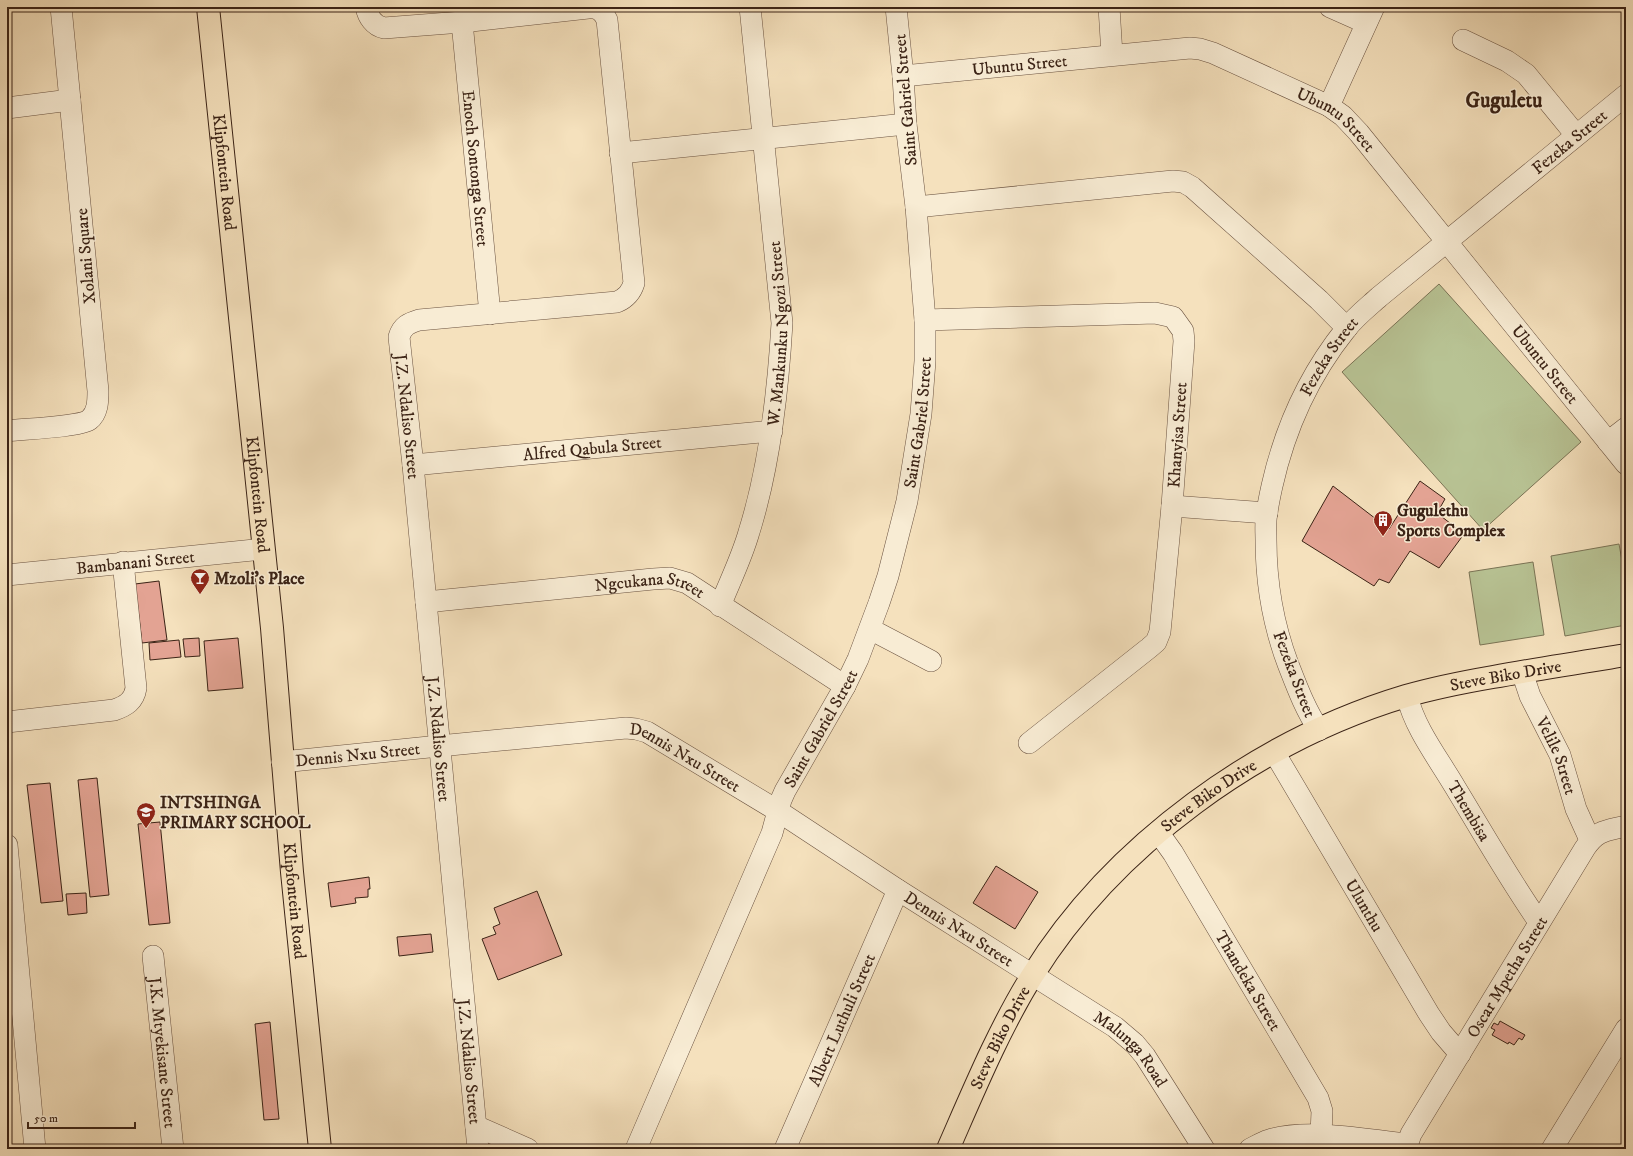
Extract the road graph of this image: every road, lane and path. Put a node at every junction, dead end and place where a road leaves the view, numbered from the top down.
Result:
1 (61, 7) edge
2 (208, 7) edge
3 (366, 7) edge
4 (750, 7) edge
5 (896, 7) edge
6 (1109, 7) edge
7 (1330, 7) edge
8 (1370, 15) edge
9 (462, 22) junction
10 (1464, 40) dead end
11 (1112, 55) junction
12 (904, 76) junction
13 (1626, 95) edge
14 (70, 100) junction
15 (1329, 106) junction
16 (7, 108) edge
17 (906, 124) junction
18 (1576, 135) junction
19 (764, 139) junction
20 (620, 152) junction
21 (916, 207) junction
22 (1448, 242) junction
23 (490, 314) junction
24 (925, 320) junction
25 (1347, 328) junction
26 (1626, 428) edge
27 (772, 430) junction
28 (7, 431) edge
29 (1608, 442) junction
30 (1626, 464) edge
31 (413, 465) junction
32 (1172, 506) junction
33 (1266, 513) junction
34 (263, 548) junction
35 (123, 562) junction
36 (7, 576) edge
37 (426, 602) junction
38 (720, 606) junction
39 (870, 629) junction
40 (1626, 655) edge
41 (931, 661) dead end
42 (1522, 672) junction
43 (845, 686) junction
44 (1407, 696) junction
45 (7, 722) edge
46 (1319, 730) junction
47 (1030, 743) dead end
48 (439, 746) junction
49 (1274, 752) junction
50 (282, 762) junction
51 (778, 811) junction
52 (1626, 826) edge
53 (1158, 832) junction
54 (1590, 840) junction
55 (7, 845) edge
56 (898, 890) junction
57 (1539, 922) junction
58 (153, 956) dead end
59 (1032, 976) junction
60 (1626, 1029) edge
61 (1460, 1054) junction
62 (476, 1126) junction
63 (1321, 1135) junction
64 (1406, 1147) edge
65 (34, 1149) edge
66 (173, 1149) edge
67 (320, 1149) edge
68 (478, 1149) edge
69 (528, 1149) edge
70 (636, 1149) edge
71 (784, 1149) edge
72 (948, 1149) edge
73 (1204, 1149) edge
74 (1250, 1149) edge
75 (1552, 1149) edge

1 - 14 street, Xolani Square
2 - 34 main road, Klipfontein Road
3 - 9 street
4 - 19 street, W. Mankunku Ngozi Street
5 - 12 street, Saint Gabriel Street
6 - 11 street
7 - 8 street
8 - 15 street
9 - 20 street
9 - 23 street, Enoch Sontonga Street
10 - 18 street
11 - 12 street, Ubuntu Street
11 - 15 street, Ubuntu Street
12 - 17 street, Saint Gabriel Street
13 - 18 street, Fezeka Street
14 - 16 street
14 - 28 street, Xolani Square
15 - 22 street, Ubuntu Street
17 - 19 street
17 - 21 street, Saint Gabriel Street
18 - 22 street, Fezeka Street
19 - 20 street
19 - 27 street, W. Mankunku Ngozi Street
20 - 23 street
21 - 24 street, Saint Gabriel Street
21 - 25 street
22 - 25 street, Fezeka Street
22 - 29 street, Ubuntu Street
23 - 31 street, J.Z. Ndaliso Street
24 - 32 street, Khanyisa Street
24 - 39 street, Saint Gabriel Street
25 - 33 street, Fezeka Street
26 - 29 street
27 - 31 street, Alfred Qabula Street
27 - 38 street, W. Mankunku Ngozi Street
29 - 30 street, Ubuntu Street
31 - 37 street, J.Z. Ndaliso Street
32 - 33 street
32 - 47 street, Khanyisa Street
33 - 46 street, Fezeka Street
34 - 35 street, Bambanani Street
34 - 50 main road, Klipfontein Road
35 - 36 street, Bambanani Street
35 - 45 street
37 - 38 street, Ngcukana Street
37 - 48 street, J.Z. Ndaliso Street
38 - 43 street, Ngcukana Street
39 - 41 street
39 - 43 street, Saint Gabriel Street
40 - 42 main road, Steve Biko Drive
42 - 44 main road, Steve Biko Drive
42 - 54 street, Velile Street
43 - 51 street, Saint Gabriel Street
44 - 46 main road, Steve Biko Drive
44 - 57 street, Thembisa
46 - 49 main road, Steve Biko Drive
48 - 50 street, Dennis Nxu Street
48 - 51 street, Dennis Nxu Street
48 - 62 street, J.Z. Ndaliso Street
49 - 53 main road, Steve Biko Drive
49 - 61 street, Ulunthu
50 - 67 main road, Klipfontein Road
51 - 56 street, Dennis Nxu Street
51 - 70 street, Saint Gabriel Street
52 - 54 street, Oscar Mpetha Street
53 - 59 main road, Steve Biko Drive
53 - 63 street, Thandeka Street
54 - 57 street, Oscar Mpetha Street
55 - 65 street
56 - 59 street, Dennis Nxu Street
56 - 71 street, Albert Luthuli Street
57 - 61 street, Oscar Mpetha Street
58 - 66 street, J.K. Mtyekisane Street
59 - 72 main road, Steve Biko Drive
59 - 73 street, Malunga Road
60 - 75 street
61 - 64 street, Oscar Mpetha Street
62 - 68 street, J.Z. Ndaliso Street
62 - 69 street
63 - 64 street
63 - 74 street

